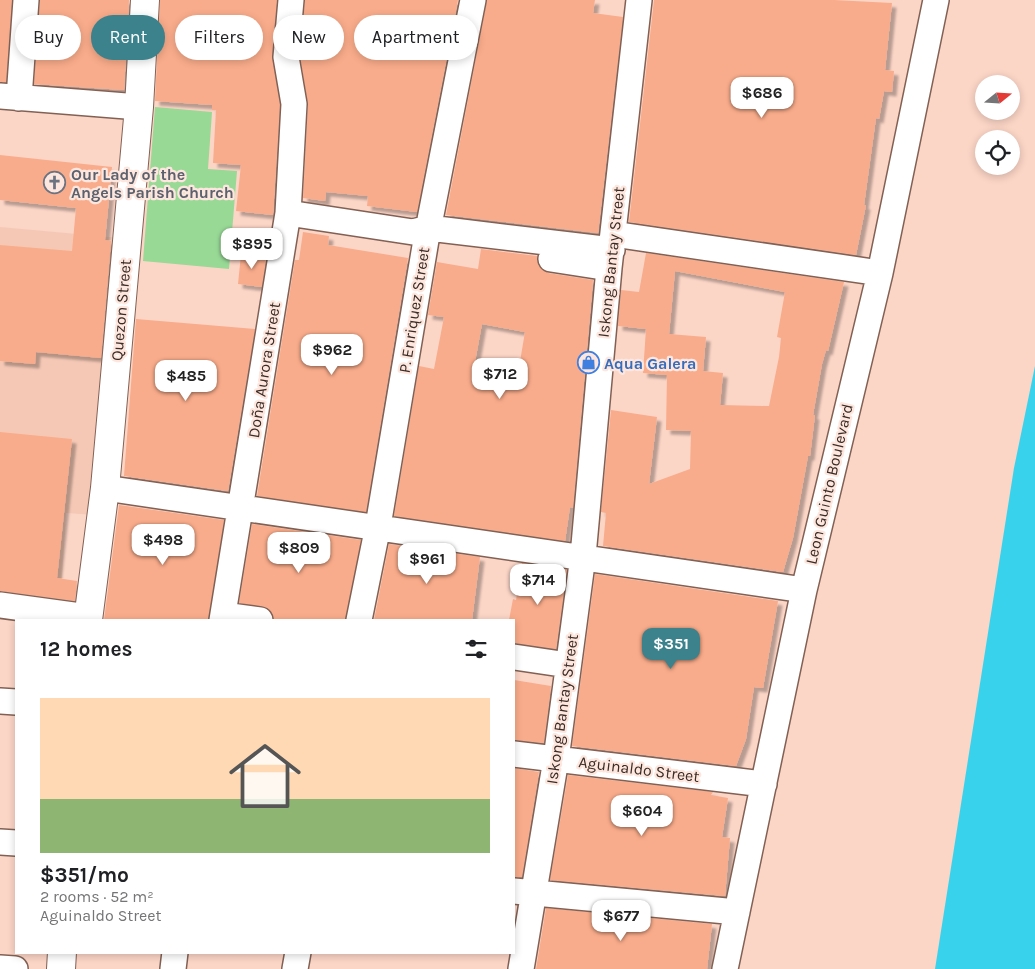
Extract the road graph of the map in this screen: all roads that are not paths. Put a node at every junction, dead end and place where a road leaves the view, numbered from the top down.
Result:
1 (26, 0) edge
2 (145, 0) edge
3 (291, 0) edge
4 (473, 0) edge
5 (639, 0) edge
6 (936, 0) edge
7 (9, 97) edge
8 (139, 107) junction
9 (288, 213) junction
10 (422, 233) junction
11 (611, 250) junction
12 (880, 273) junction
13 (104, 488) junction
14 (242, 507) junction
15 (378, 526) junction
16 (583, 556) junction
17 (804, 590) junction
18 (0, 605) edge
19 (223, 617) edge
20 (88, 618) edge
21 (248, 619) edge
22 (359, 619) edge
23 (515, 657) edge
24 (568, 665) junction
25 (0, 701) edge
26 (15, 702) edge
27 (515, 754) edge
28 (556, 759) junction
29 (764, 784) junction
30 (0, 842) edge
31 (15, 844) edge
32 (523, 892) edge
33 (737, 912) junction
34 (62, 954) edge
35 (175, 954) edge
36 (298, 954) edge
37 (0, 968) edge
38 (16, 969) edge
39 (61, 969) edge
40 (173, 969) edge
41 (295, 969) edge
42 (521, 969) edge
43 (725, 969) edge

1 - 7 street
2 - 8 main road, Quezon Street
3 - 9 street, Doña Aurora Street
4 - 10 street, P. Enriquez Street
5 - 11 street, Iskong Bantay Street
6 - 12 street, Leon Guinto Boulevard
7 - 8 street
8 - 13 main road, Quezon Street
9 - 10 street
9 - 14 street, Doña Aurora Street
10 - 11 street
10 - 15 street, P. Enriquez Street
11 - 12 street
11 - 16 street, Iskong Bantay Street
12 - 17 street, Leon Guinto Boulevard
13 - 14 street
13 - 20 main road, Quezon Street
14 - 15 street
14 - 19 street, Doña Aurora Street
15 - 16 street
15 - 22 street, P. Enriquez Street
16 - 17 street
16 - 24 street, Iskong Bantay Street
17 - 29 street, Leon Guinto Boulevard
18 - 20 street
19 - 21 street
23 - 24 street
24 - 28 street, Iskong Bantay Street
25 - 26 street
27 - 28 street, Aguinaldo Street
28 - 29 street, Aguinaldo Street
28 - 32 street, Iskong Bantay Street
29 - 33 street, Leon Guinto Boulevard
30 - 31 street
32 - 33 street
32 - 42 street, Iskong Bantay Street
33 - 43 street, Leon Guinto Boulevard
34 - 39 main road
35 - 40 street
36 - 41 street
37 - 38 street

